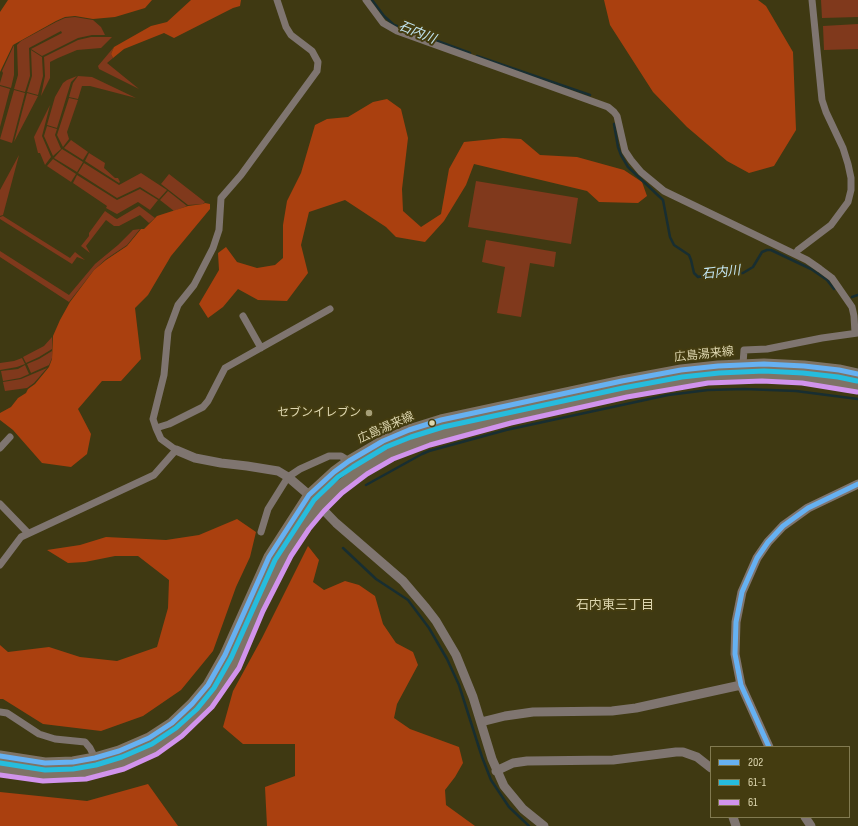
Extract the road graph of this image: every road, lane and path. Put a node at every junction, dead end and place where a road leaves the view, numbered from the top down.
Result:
1 (277, 0) edge
2 (366, 0) edge
3 (812, 0) edge
4 (795, 254) junction
5 (330, 310) dead end
6 (243, 316) dead end
7 (857, 333) edge
8 (261, 348) junction
9 (742, 364) junction
10 (858, 374) edge
11 (858, 385) edge
12 (156, 428) junction
13 (10, 437) dead end
14 (0, 448) edge
15 (176, 450) junction
16 (349, 461) junction
17 (288, 477) junction
18 (858, 484) edge
19 (309, 495) junction
20 (0, 504) edge
21 (319, 506) junction
22 (261, 532) dead end
23 (28, 533) junction
24 (0, 565) edge
25 (741, 685) junction
26 (0, 712) edge
27 (481, 722) junction
28 (769, 746) edge
29 (0, 756) edge
30 (95, 758) junction
31 (710, 767) edge
32 (0, 768) edge
33 (496, 771) junction
34 (544, 826) edge

1 - 12 street
2 - 4 street
3 - 4 street
4 - 7 street
5 - 8 street
6 - 8 street
7 - 9 street
8 - 12 street
9 - 10 main road, 広島湯来線
9 - 16 main road, 広島湯来線
11 - 21 main road, 広島湯来線
12 - 15 street
13 - 14 street
15 - 17 street
15 - 23 street
16 - 17 street
16 - 19 main road, 広島湯来線
17 - 19 street
17 - 22 street
18 - 25 street
19 - 21 street
19 - 30 main road, 広島湯来線
20 - 23 street
21 - 27 street
21 - 32 main road, 広島湯来線
23 - 24 street
25 - 27 street
25 - 28 street
26 - 30 street
27 - 33 street
29 - 30 main road, 広島湯来線
31 - 33 street
33 - 34 street

